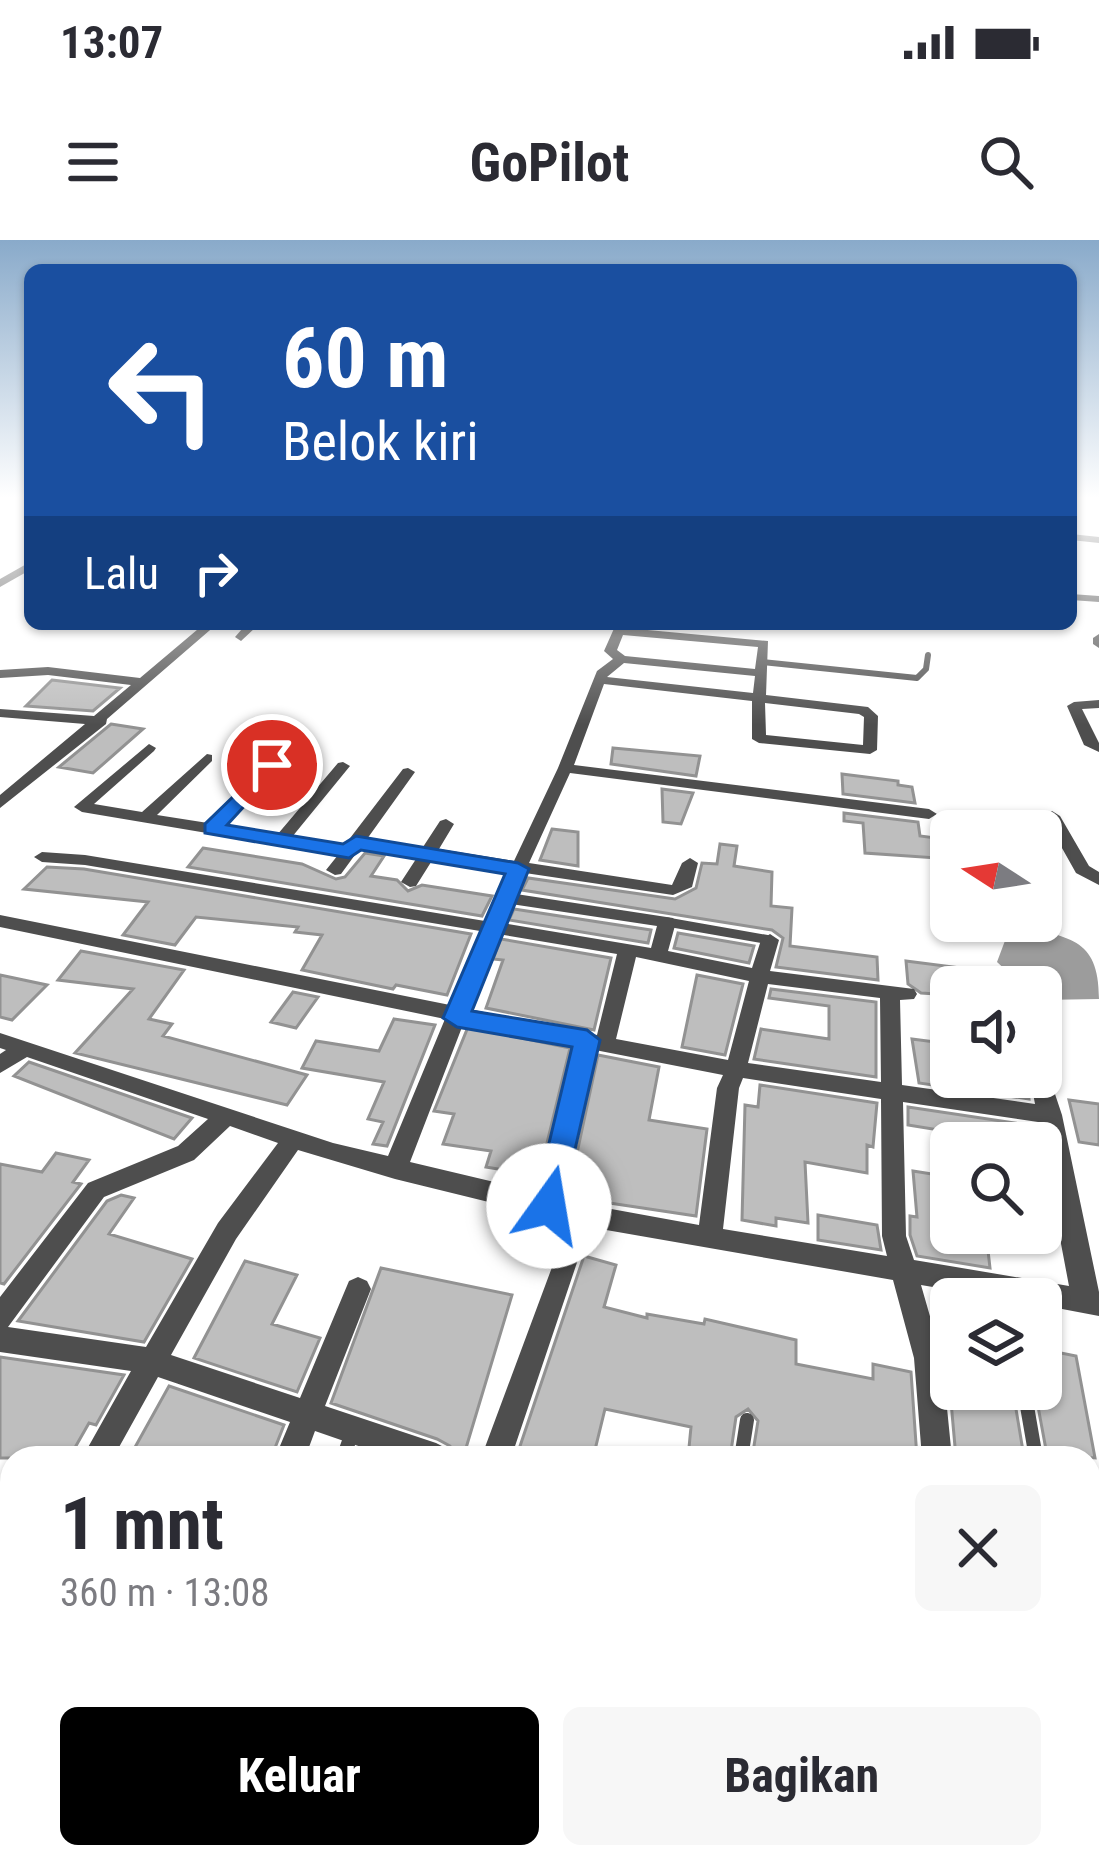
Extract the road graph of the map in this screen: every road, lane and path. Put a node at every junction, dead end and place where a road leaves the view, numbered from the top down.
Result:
1 (205, 630) edge
2 (619, 630) edge
3 (645, 630) edge
4 (928, 655) dead end
5 (622, 659) junction
6 (761, 667) junction
7 (0, 674) edge
8 (602, 680) junction
9 (141, 682) junction
10 (761, 698) junction
11 (1099, 704) edge
12 (0, 713) edge
13 (101, 721) junction
14 (149, 748) dead end
15 (1099, 748) edge
16 (207, 758) dead end
17 (272, 765) dead end
18 (343, 766) dead end
19 (565, 768) junction
20 (408, 772) dead end
21 (0, 803) edge
22 (929, 814) dead end
23 (146, 817) junction
24 (446, 824) dead end
25 (212, 829) junction
26 (1062, 834) edge
27 (281, 840) junction
28 (352, 847) junction
29 (427, 854) junction
30 (42, 857) dead end
31 (690, 863) dead end
32 (518, 869) junction
33 (335, 870) dead end
34 (1099, 880) edge
35 (410, 883) dead end
36 (506, 898) junction
37 (0, 921) edge
38 (667, 922) junction
39 (491, 928) junction
40 (770, 940) joint
41 (628, 950) junction
42 (658, 955) junction
43 (757, 976) junction
44 (457, 1018) junction
45 (0, 1040) edge
46 (596, 1041) junction
47 (26, 1047) junction
48 (0, 1065) edge
49 (738, 1068) junction
50 (894, 1093) junction
51 (1046, 1098) edge
52 (1051, 1115) junction
53 (225, 1117) junction
54 (294, 1138) junction
55 (395, 1169) junction
56 (549, 1206) junction
57 (579, 1215) junction
58 (710, 1235) junction
59 (903, 1273) junction
60 (358, 1289) dead end
61 (1092, 1303) edge
62 (0, 1318) edge
63 (930, 1338) edge
64 (0, 1339) edge
65 (150, 1361) junction
66 (938, 1410) edge
67 (1028, 1410) edge
68 (310, 1412) junction
69 (746, 1420) dead end
70 (354, 1427) junction
71 (104, 1446) edge
72 (295, 1446) edge
73 (348, 1446) edge
74 (404, 1446) edge
75 (500, 1446) edge
76 (743, 1446) edge
77 (937, 1446) edge
78 (1034, 1446) edge

1 - 9 street
2 - 5 street
3 - 6 street
4 - 6 lane
5 - 6 street
5 - 8 street
6 - 10 street
7 - 9 street
8 - 10 street
8 - 19 street
9 - 13 street
10 - 10 street
11 - 15 street
12 - 13 street
13 - 21 street
14 - 23 street
16 - 23 street
17 - 25 street
18 - 27 street
19 - 22 street
19 - 32 street
20 - 28 street
23 - 25 street
24 - 29 street
25 - 27 street
26 - 34 street
27 - 28 street
28 - 29 street
28 - 33 street
29 - 32 street
29 - 35 street
30 - 39 street
31 - 32 street
32 - 36 street
36 - 38 street
36 - 39 street
37 - 44 street
38 - 40 lane
38 - 42 street
39 - 41 street
39 - 44 street
40 - 43 street
41 - 42 street
41 - 46 street
42 - 43 street
43 - 49 street
43 - 50 street
44 - 46 street
44 - 55 street
45 - 47 street
46 - 49 street
46 - 56 street
47 - 48 street
47 - 53 street
49 - 50 street
49 - 58 street
50 - 52 street
50 - 59 street
51 - 52 street
52 - 61 street
53 - 54 street
53 - 62 street
54 - 55 street
54 - 65 street
55 - 56 street
56 - 57 street
57 - 58 street
57 - 75 street
58 - 59 street
59 - 61 street
59 - 63 street
60 - 68 street
64 - 65 street
65 - 68 street
65 - 71 street
66 - 77 street
67 - 78 lane
68 - 70 street
68 - 72 street
69 - 76 lane
70 - 73 lane
70 - 74 street

